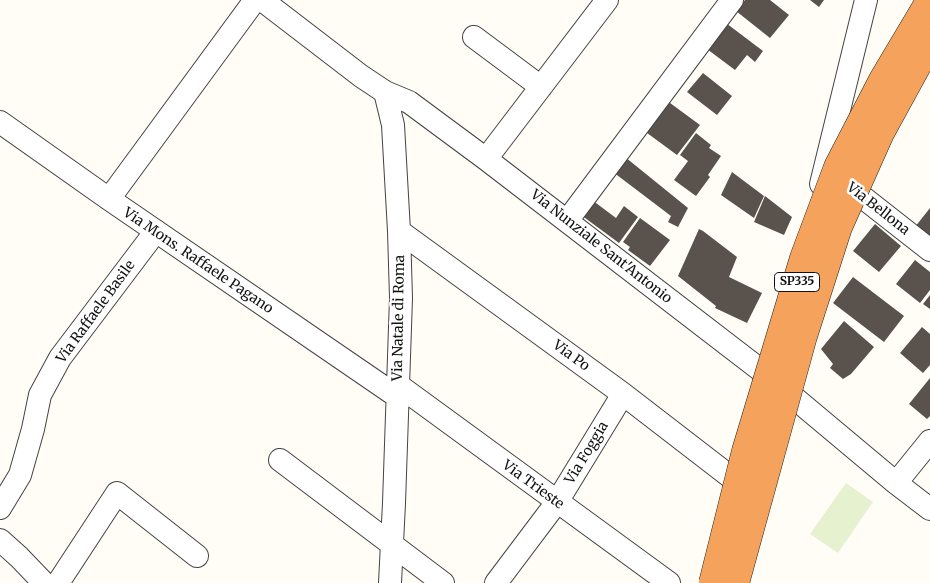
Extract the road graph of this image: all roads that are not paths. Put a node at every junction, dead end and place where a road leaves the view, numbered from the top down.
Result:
1 (255, 0) edge
2 (262, 0) edge
3 (608, 0) edge
4 (732, 0) edge
5 (866, 0) edge
6 (930, 1) edge
7 (474, 37) dead end
8 (930, 43) edge
9 (540, 87) junction
10 (385, 92) junction
11 (0, 122) edge
12 (486, 159) junction
13 (826, 168) junction
14 (108, 199) junction
15 (567, 221) junction
16 (399, 231) junction
17 (156, 232) junction
18 (930, 250) edge
19 (767, 376) junction
20 (398, 391) junction
21 (623, 394) junction
22 (930, 441) edge
23 (280, 460) dead end
24 (896, 483) junction
25 (741, 484) junction
26 (557, 502) junction
27 (0, 508) edge
28 (930, 509) edge
29 (0, 540) edge
30 (392, 545) junction
31 (197, 556) dead end
32 (44, 583) edge
33 (58, 583) edge
34 (390, 583) edge
35 (443, 583) edge
36 (496, 583) edge
37 (669, 583) edge
38 (713, 583) edge
39 (718, 583) edge
40 (735, 583) edge

1 - 14 street
2 - 10 street, Via Nunziale Sant'Antonio
3 - 9 street
4 - 15 street
5 - 13 street
6 - 38 highway, SP335, bridge
7 - 9 street
8 - 40 highway, SP335, bridge
9 - 12 street
10 - 12 street, Via Nunziale Sant'Antonio
10 - 16 street, Via Natale di Roma
11 - 14 street, Via Mons. Raffaele Pagano
12 - 15 street, Via Nunziale Sant'Antonio
13 - 18 street, Via Bellona
13 - 19 street
14 - 17 street, Via Mons. Raffaele Pagano
15 - 19 street, Via Nunziale Sant'Antonio
16 - 20 street, Via Natale di Roma
16 - 21 street, Via Po
17 - 20 street, Via Mons. Raffaele Pagano
17 - 27 street, Via Raffaele Basile
19 - 24 street, Via Nunziale Sant'Antonio
19 - 25 street
20 - 26 street, Via Trieste
20 - 30 street, Via Natale di Roma
21 - 25 street, Via Po
21 - 26 street, Via Foggia
22 - 24 street
23 - 30 street
24 - 28 street, Via Nunziale Sant'Antonio
25 - 39 street
26 - 36 street, Via Foggia
26 - 37 street, Via Trieste
29 - 32 street
30 - 34 street, Via Natale di Roma
30 - 35 street
31 - 33 street

